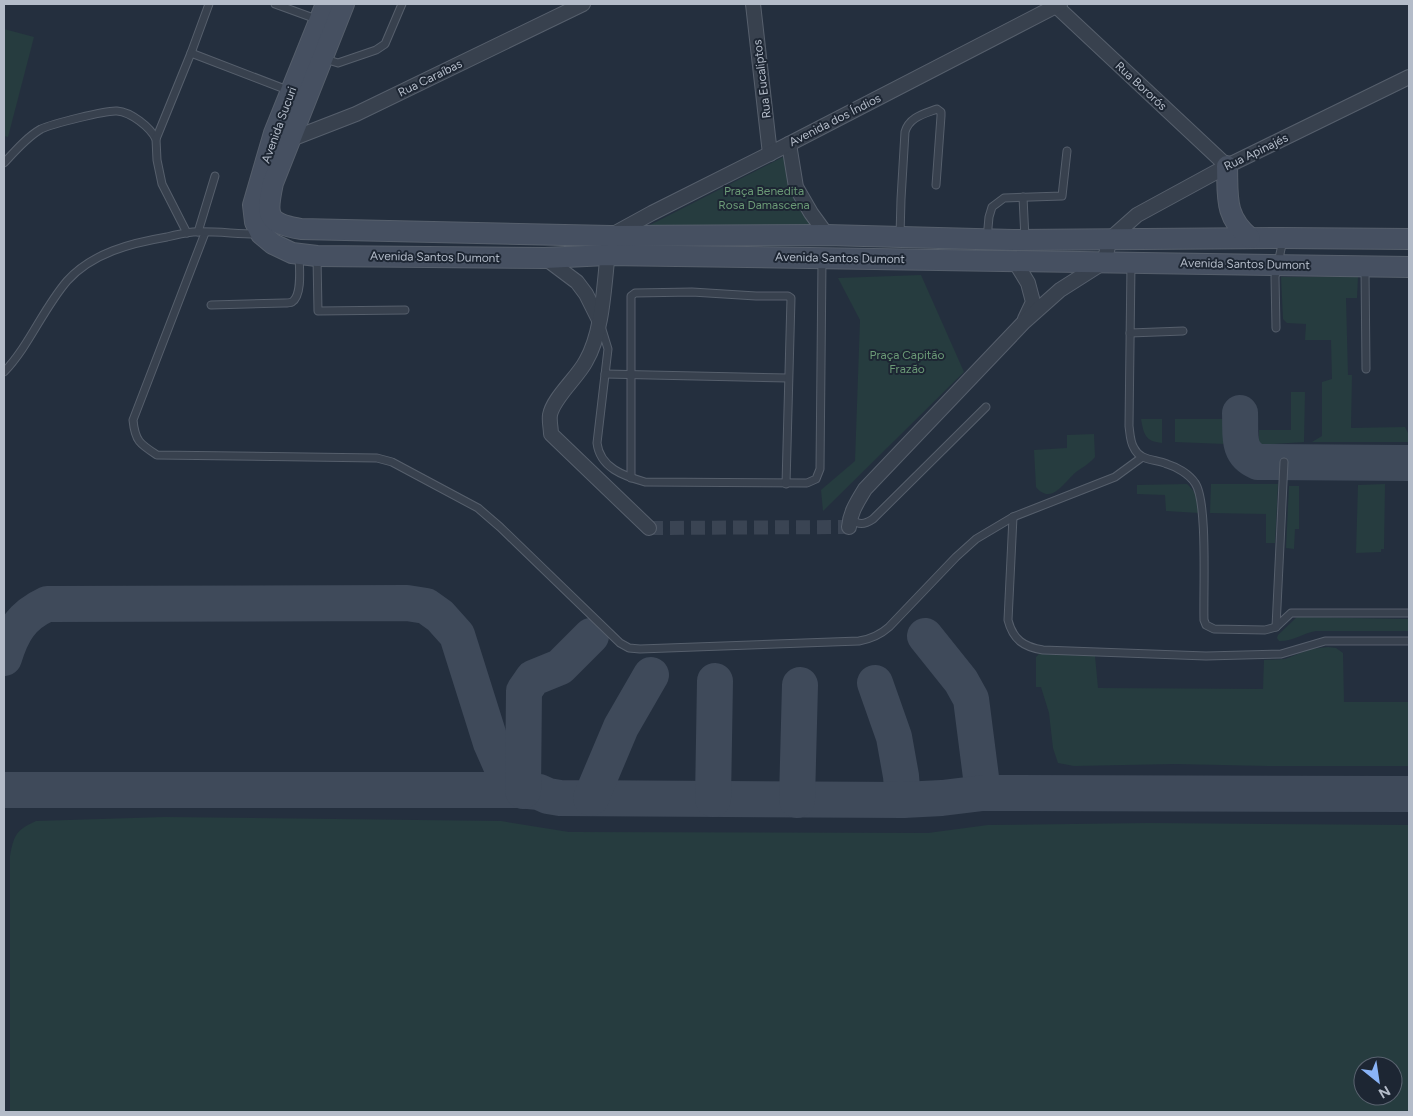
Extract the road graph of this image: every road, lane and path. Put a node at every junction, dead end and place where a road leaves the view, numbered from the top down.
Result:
1 (209, 4) edge
2 (275, 4) edge
3 (344, 4) edge
4 (402, 4) edge
5 (583, 4) edge
6 (753, 4) edge
7 (1057, 4) edge
8 (327, 16) edge
9 (191, 53) junction
10 (322, 58) junction
11 (1409, 77) edge
12 (299, 94) junction
13 (281, 137) junction
14 (156, 139) junction
15 (789, 144) junction
16 (1067, 151) dead end
17 (770, 154) junction
18 (4, 163) edge
19 (1227, 166) junction
20 (215, 176) dead end
21 (936, 185) dead end
22 (1023, 197) junction
23 (340, 229) junction
24 (202, 232) junction
25 (187, 233) junction
26 (272, 233) junction
27 (490, 234) junction
28 (827, 235) junction
29 (900, 236) junction
30 (1250, 238) junction
31 (1284, 238) junction
32 (987, 239) junction
33 (1110, 239) junction
34 (1409, 239) edge
35 (1019, 240) junction
36 (608, 245) junction
37 (308, 255) junction
38 (340, 255) junction
39 (489, 257) junction
40 (545, 258) junction
41 (822, 258) junction
42 (1014, 260) junction
43 (1104, 262) junction
44 (1131, 262) junction
45 (1276, 264) junction
46 (1365, 266) junction
47 (1409, 267) edge
48 (211, 305) dead end
49 (405, 310) dead end
50 (599, 320) junction
51 (1024, 322) junction
52 (1276, 328) dead end
53 (1183, 331) dead end
54 (1130, 333) junction
55 (1366, 369) dead end
56 (4, 372) edge
57 (605, 374) junction
58 (632, 374) junction
59 (788, 378) junction
60 (986, 407) dead end
61 (1142, 458) junction
62 (1284, 462) dead end
63 (631, 478) junction
64 (786, 484) junction
65 (1013, 517) junction
66 (849, 523) joint
67 (649, 528) tunnel mouth
68 (1409, 613) edge
69 (1276, 627) junction
70 (1409, 641) edge

1 - 9 lane
2 - 8 lane
3 - 8 main road, Avenida Sucuri
4 - 10 lane
5 - 13 street, Rua Caraíbas
6 - 17 street, Rua Eucaliptos
7 - 15 street, Avenida dos Índios
7 - 19 street, Rua Bororós
8 - 10 main road, Avenida Sucuri
8 - 12 main road, Avenida Sucuri
9 - 12 lane
9 - 14 lane
10 - 12 main road, Avenida Sucuri
11 - 19 street, Rua Apinajés
12 - 13 main road, Avenida Sucuri
13 - 26 main road, Avenida Sucuri
14 - 18 lane
14 - 25 lane
15 - 17 street, Avenida dos Índios
15 - 28 street
16 - 22 lane
17 - 36 street, Avenida dos Índios
19 - 30 main road
19 - 33 street, Rua Apinajés
20 - 24 lane
21 - 29 lane
22 - 32 lane
22 - 35 lane
23 - 26 main road, Avenida Santos Dumont
23 - 27 main road, Avenida Santos Dumont
23 - 38 main road
24 - 25 lane
24 - 26 lane
24 - 65 lane
25 - 56 lane
26 - 37 main road, Avenida Santos Dumont
27 - 36 main road, Avenida Santos Dumont
27 - 39 main road
28 - 29 main road, Avenida Santos Dumont
28 - 36 main road, Avenida Santos Dumont
29 - 32 main road, Avenida Santos Dumont
30 - 31 main road, Avenida Santos Dumont
30 - 33 main road, Avenida Santos Dumont
31 - 34 main road, Avenida Santos Dumont
31 - 45 lane
32 - 35 main road, Avenida Santos Dumont
33 - 35 main road, Avenida Santos Dumont
33 - 43 street
35 - 42 main road
36 - 40 main road, Avenida Santos Dumont
36 - 41 main road, Avenida Santos Dumont
36 - 50 street
37 - 38 main road, Avenida Santos Dumont
37 - 48 lane
37 - 49 lane
38 - 39 main road, Avenida Santos Dumont
39 - 40 main road, Avenida Santos Dumont
40 - 50 street
41 - 42 main road, Avenida Santos Dumont
41 - 64 lane
42 - 43 main road, Avenida Santos Dumont
42 - 51 street
43 - 44 main road, Avenida Santos Dumont
43 - 51 street
44 - 45 main road, Avenida Santos Dumont
44 - 54 lane
45 - 46 main road, Avenida Santos Dumont
45 - 52 lane
46 - 47 main road, Avenida Santos Dumont
46 - 55 lane
50 - 57 lane
50 - 67 street
51 - 66 street
53 - 54 lane
54 - 61 lane
57 - 58 lane
57 - 63 lane
58 - 59 lane
58 - 59 lane
58 - 63 lane
59 - 64 lane
60 - 66 lane
61 - 65 lane
61 - 69 lane
62 - 69 lane
63 - 64 lane
65 - 70 lane
68 - 69 lane

